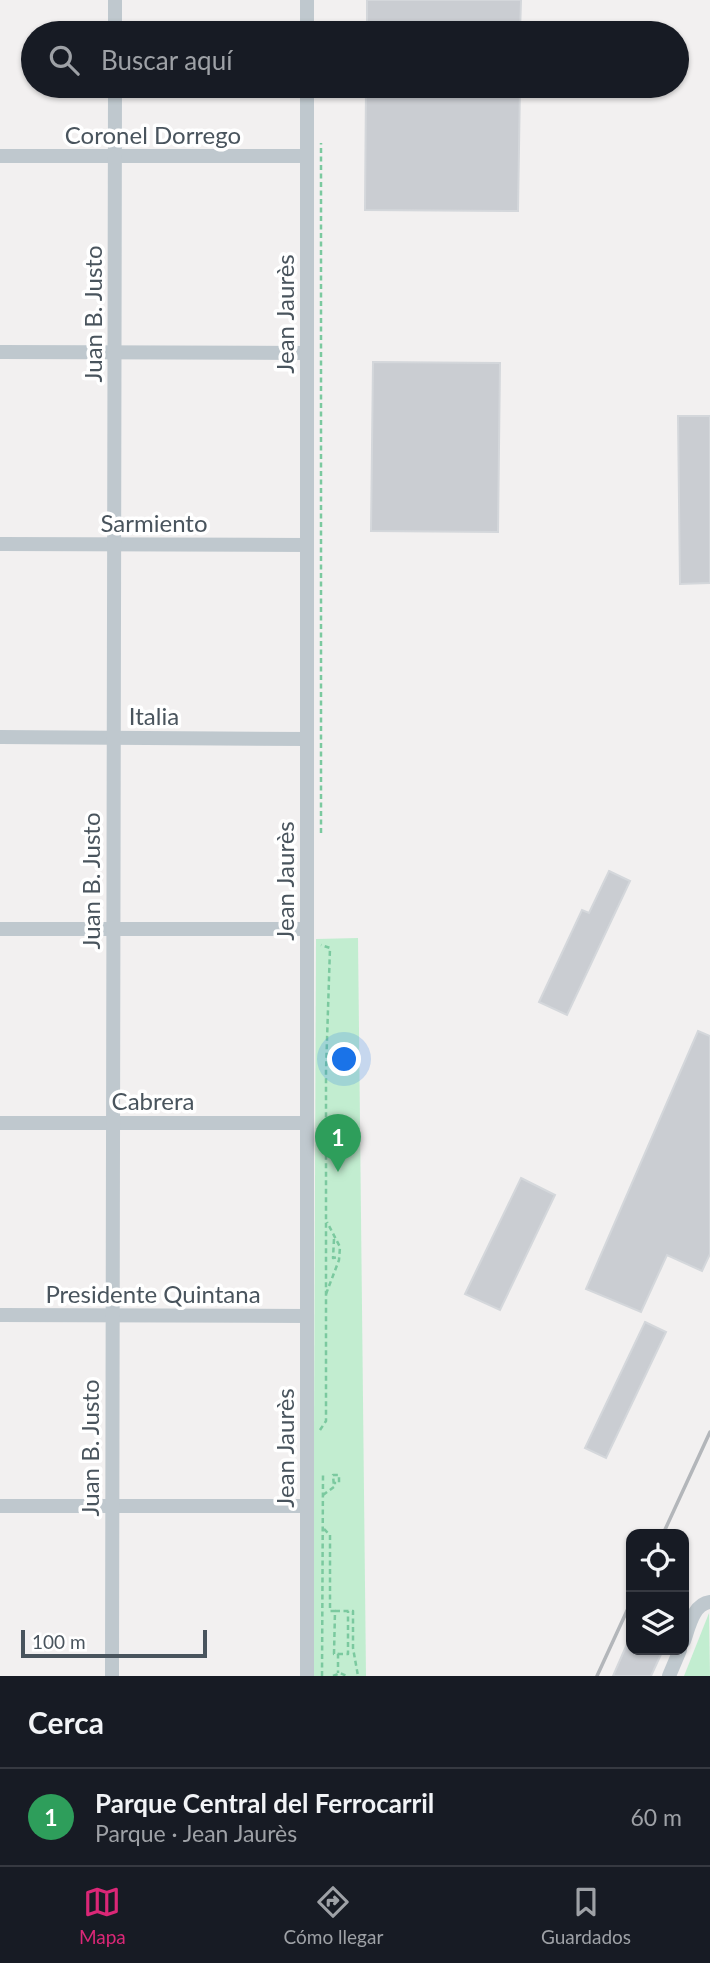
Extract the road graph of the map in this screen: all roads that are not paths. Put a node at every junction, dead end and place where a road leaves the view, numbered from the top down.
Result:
1 (116, 0) edge
2 (307, 0) edge
3 (115, 21) edge
4 (307, 21) edge
5 (115, 98) edge
6 (307, 98) edge
7 (0, 156) edge
8 (115, 156) junction
9 (307, 156) junction
10 (0, 352) edge
11 (114, 352) junction
12 (307, 353) junction
13 (0, 544) edge
14 (113, 545) junction
15 (307, 545) junction
16 (0, 737) edge
17 (113, 737) junction
18 (307, 739) junction
19 (0, 929) edge
20 (113, 929) junction
21 (307, 935) junction
22 (0, 1123) edge
23 (112, 1123) junction
24 (307, 1123) junction
25 (0, 1315) edge
26 (112, 1315) junction
27 (313, 1315) junction
28 (312, 1503) junction
29 (0, 1506) edge
30 (112, 1506) junction
31 (707, 1602) edge
32 (689, 1629) edge
33 (678, 1655) edge
34 (111, 1676) edge
35 (307, 1676) edge
36 (669, 1676) edge

1 - 3 street
2 - 4 street
5 - 8 street, Juan B. Justo
6 - 9 street, Jean Jaurès
7 - 8 street, Coronel Dorrego
8 - 9 street, Coronel Dorrego
8 - 11 street, Juan B. Justo
9 - 12 street, Jean Jaurès
10 - 11 street
11 - 12 street
11 - 14 street, Juan B. Justo
12 - 15 street, Jean Jaurès
13 - 14 street, Sarmiento
14 - 15 street, Sarmiento
14 - 17 street, Juan B. Justo
15 - 18 street, Jean Jaurès
16 - 17 street, Italia
17 - 18 street, Italia
17 - 20 street, Juan B. Justo
18 - 21 street, Jean Jaurès
19 - 20 street
20 - 21 street
20 - 23 street, Juan B. Justo
21 - 24 street, Jean Jaurès
22 - 23 street, Cabrera
23 - 24 street, Cabrera
23 - 26 street, Juan B. Justo
24 - 27 street, Jean Jaurès
25 - 26 street, Presidente Quintana
26 - 27 street, Presidente Quintana
26 - 30 street, Juan B. Justo
27 - 28 street, Jean Jaurès
28 - 30 street
28 - 35 street, Jean Jaurès
29 - 30 street
30 - 34 street, Juan B. Justo
31 - 32 street
33 - 36 street

